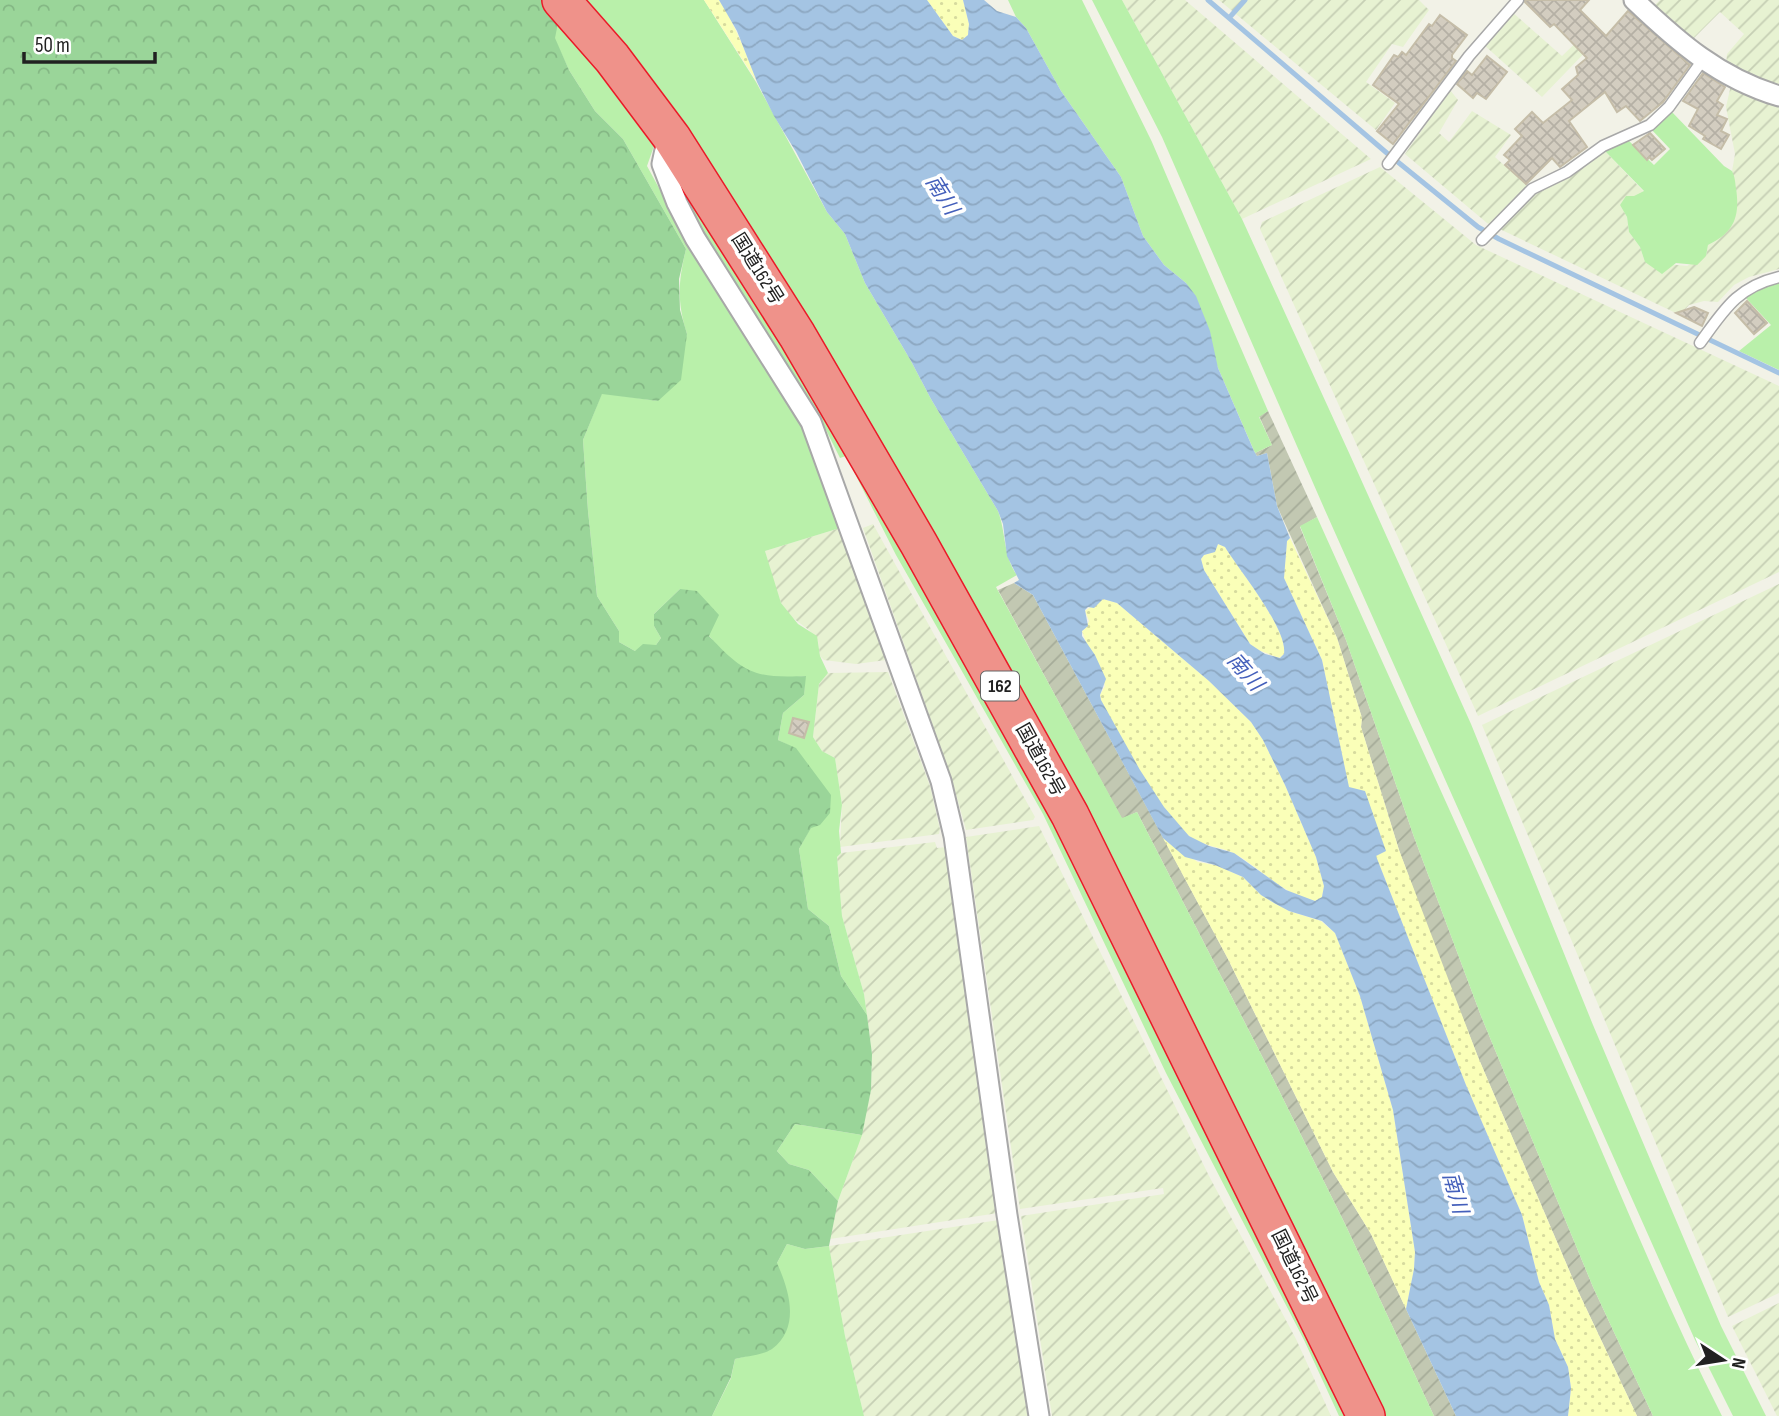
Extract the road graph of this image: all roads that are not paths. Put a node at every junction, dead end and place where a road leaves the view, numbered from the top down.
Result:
1 (561, 0) edge
2 (1518, 0) edge
3 (1634, 0) edge
4 (1702, 61) junction
5 (1779, 96) edge
6 (672, 138) junction
7 (1388, 164) dead end
8 (1482, 240) dead end
9 (1779, 277) edge
10 (1700, 343) dead end
11 (1039, 1416) edge
12 (1366, 1416) edge

1 - 6 highway, 国道162号 / 162
2 - 7 lane
3 - 4 street
4 - 5 street
4 - 8 lane
6 - 11 street
6 - 12 highway, 国道162号 / 162
9 - 10 lane

